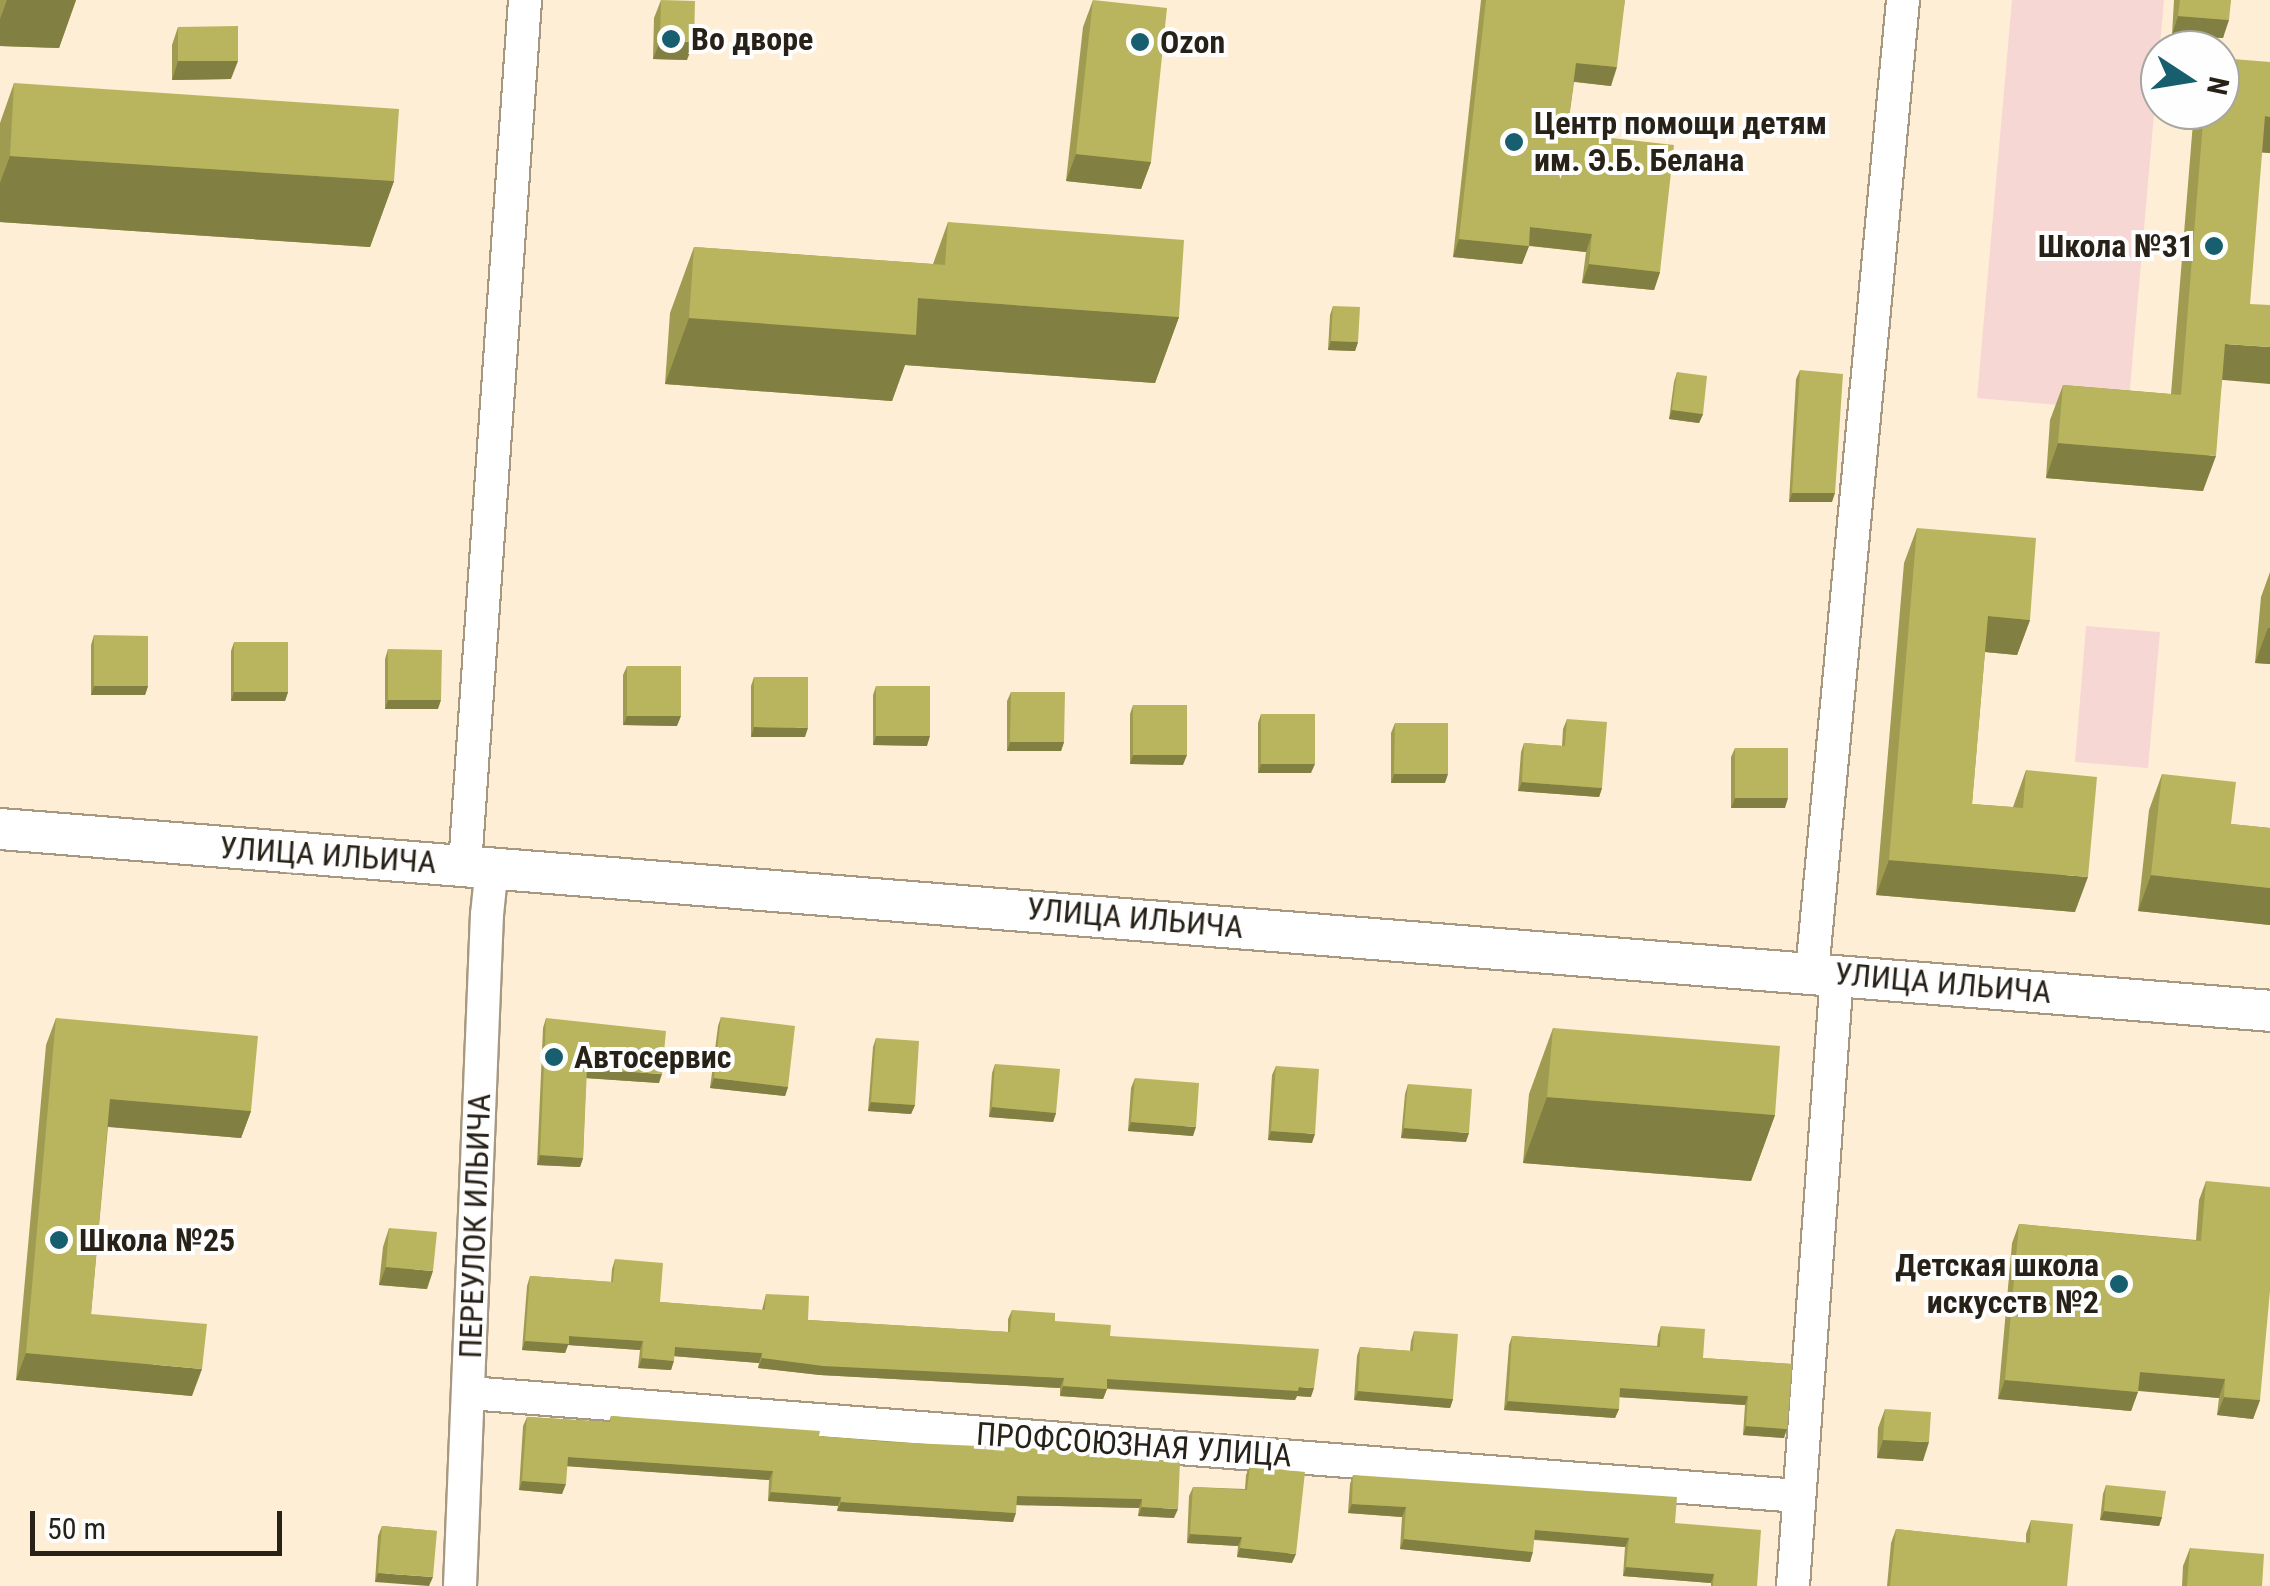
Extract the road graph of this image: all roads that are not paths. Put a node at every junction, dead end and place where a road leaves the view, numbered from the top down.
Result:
1 (525, 0) edge
2 (1903, 0) edge
3 (0, 829) edge
4 (478, 866) junction
5 (1824, 973) junction
6 (2270, 1011) edge
7 (469, 1393) junction
8 (1799, 1496) junction
9 (460, 1586) edge
10 (1793, 1586) edge

1 - 4 street, ПЕРЕУЛОК ИЛЬИЧА
2 - 5 street
3 - 4 street, УЛИЦА ИЛЬИЧА
4 - 5 street, УЛИЦА ИЛЬИЧА
4 - 7 street, ПЕРЕУЛОК ИЛЬИЧА
5 - 6 street, УЛИЦА ИЛЬИЧА
5 - 8 street
7 - 8 street, ПРОФСОЮЗНАЯ УЛИЦА
7 - 9 street, ПЕРЕУЛОК ИЛЬИЧА
8 - 10 street

